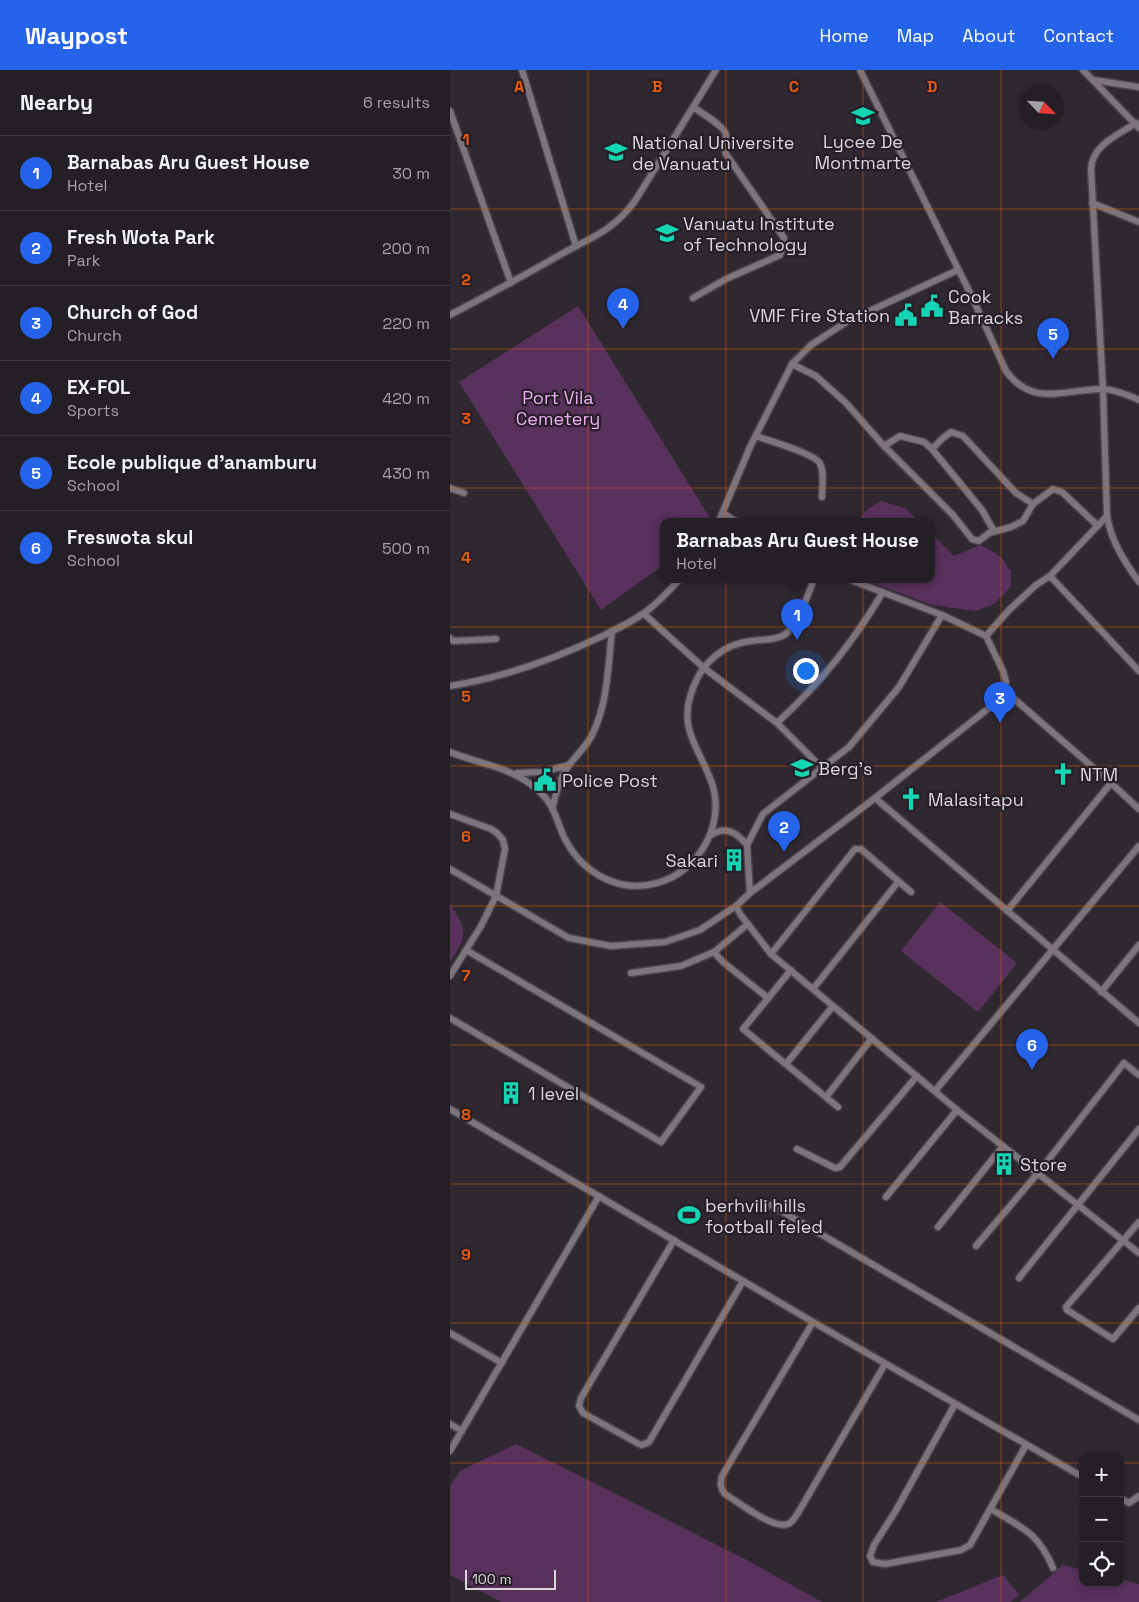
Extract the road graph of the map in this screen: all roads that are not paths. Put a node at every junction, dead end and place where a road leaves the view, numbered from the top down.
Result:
1 (522, 70) edge
2 (716, 70) edge
3 (860, 70) edge
4 (1083, 70) edge
5 (1093, 80) junction
6 (1139, 87) edge
7 (693, 107) junction
8 (450, 111) edge
9 (1137, 125) edge
10 (1092, 203) junction
11 (1139, 222) edge
12 (576, 246) junction
13 (958, 270) junction
14 (511, 283) junction
15 (693, 298) dead end
16 (450, 316) edge
17 (792, 364) junction
18 (1103, 389) junction
19 (1139, 400) edge
20 (756, 436) junction
21 (884, 446) junction
22 (932, 449) junction
23 (450, 488) edge
24 (464, 493) dead end
25 (822, 497) dead end
26 (1033, 504) junction
27 (723, 513) junction
28 (1107, 516) junction
29 (720, 518) edge
30 (730, 518) edge
31 (1098, 526) junction
32 (994, 532) junction
33 (1050, 576) junction
34 (1139, 582) edge
35 (676, 583) edge
36 (812, 583) edge
37 (859, 583) edge
38 (883, 592) junction
39 (644, 614) junction
40 (942, 615) junction
41 (612, 631) junction
42 (986, 636) junction
43 (450, 638) edge
44 (496, 639) dead end
45 (704, 668) junction
46 (1139, 671) edge
47 (450, 686) edge
48 (1004, 690) junction
49 (777, 723) junction
50 (450, 752) edge
51 (569, 765) junction
52 (822, 768) junction
53 (515, 773) junction
54 (1111, 783) junction
55 (876, 798) junction
56 (553, 806) junction
57 (1139, 809) edge
58 (450, 814) edge
59 (711, 835) junction
60 (747, 845) junction
61 (1139, 846) edge
62 (450, 869) edge
63 (898, 882) junction
64 (911, 892) dead end
65 (750, 894) junction
66 (496, 896) junction
67 (736, 906) junction
68 (1006, 911) junction
69 (748, 924) junction
70 (1139, 945) edge
71 (466, 950) junction
72 (1054, 951) junction
73 (714, 952) junction
74 (771, 954) junction
75 (791, 970) junction
76 (630, 973) dead end
77 (450, 976) edge
78 (813, 989) junction
79 (1101, 992) junction
80 (768, 998) junction
81 (833, 1006) junction
82 (450, 1018) edge
83 (1139, 1023) edge
84 (872, 1038) junction
85 (786, 1064) junction
86 (1139, 1075) edge
87 (917, 1076) junction
88 (935, 1092) junction
89 (826, 1097) junction
90 (838, 1107) dead end
91 (450, 1110) edge
92 (957, 1110) junction
93 (1139, 1129) edge
94 (1002, 1146) junction
95 (797, 1149) dead end
96 (1038, 1173) junction
97 (600, 1196) junction
98 (886, 1196) dead end
99 (771, 1205) dead end
100 (1078, 1206) junction
101 (1139, 1222) edge
102 (938, 1227) dead end
103 (674, 1240) junction
104 (1123, 1241) junction
105 (976, 1246) dead end
106 (1139, 1253) edge
107 (1019, 1278) dead end
108 (743, 1280) junction
109 (1139, 1308) edge
110 (813, 1322) junction
111 (450, 1333) edge
112 (502, 1363) junction
113 (885, 1364) junction
114 (955, 1404) junction
115 (1139, 1420) edge
116 (450, 1424) edge
117 (462, 1431) junction
118 (1026, 1445) junction
119 (450, 1451) edge
120 (1079, 1475) edge
121 (1139, 1496) edge
122 (1124, 1500) edge
123 (991, 1509) junction
124 (1053, 1568) dead end

1 - 12 street
2 - 7 street
3 - 13 street
4 - 5 street
5 - 6 street
5 - 9 street
7 - 12 street
7 - 15 street
8 - 14 street
9 - 10 street
10 - 11 street
10 - 18 street
12 - 14 street
13 - 17 street
13 - 18 street
14 - 16 street
17 - 20 street
17 - 21 street
18 - 19 street
18 - 28 street
20 - 25 street
20 - 27 street
21 - 22 street
21 - 32 street
22 - 26 street
22 - 32 street
23 - 24 street
26 - 31 street
26 - 32 street
27 - 29 street
27 - 30 street
28 - 31 street
28 - 34 street
31 - 33 street
33 - 42 street
33 - 46 street
35 - 39 street
36 - 45 street
37 - 38 street
38 - 40 street
38 - 49 street
39 - 41 street
39 - 45 street
40 - 42 street
40 - 52 street
41 - 47 street
41 - 51 street
42 - 48 street
43 - 44 street
45 - 49 street
45 - 59 street
48 - 54 street
48 - 55 street
49 - 52 street
50 - 53 street
51 - 53 street
51 - 56 street
52 - 60 street
53 - 56 street
54 - 57 street
54 - 68 street
55 - 65 street
55 - 68 street
56 - 59 street
58 - 66 street
59 - 60 street
60 - 65 street
61 - 72 street
62 - 66 street
63 - 64 street
63 - 74 street
63 - 78 street
65 - 67 street
66 - 67 street
66 - 71 street
67 - 69 street
68 - 72 street
69 - 73 street
69 - 74 street
70 - 79 street
71 - 77 street
71 - 82 street
72 - 79 street
72 - 88 street
73 - 76 street
73 - 80 street
74 - 75 street
75 - 78 street
75 - 80 street
78 - 81 street
79 - 83 street
80 - 85 street
81 - 84 street
81 - 85 street
84 - 87 street
84 - 89 street
85 - 89 street
86 - 96 street
87 - 88 street
87 - 95 street
88 - 92 street
89 - 90 street
91 - 97 street
92 - 94 street
92 - 98 street
93 - 100 street
94 - 96 street
94 - 102 street
96 - 100 street
96 - 105 street
97 - 103 street
97 - 112 street
99 - 115 street
100 - 104 street
100 - 107 street
101 - 104 street
103 - 108 street
103 - 108 street
104 - 106 street
104 - 109 street
108 - 110 street
110 - 113 street
110 - 113 street
111 - 112 street
112 - 117 street
113 - 114 street
114 - 118 street
114 - 123 street
116 - 117 street
117 - 119 street
118 - 120 street
118 - 123 street
121 - 122 street
123 - 124 street

